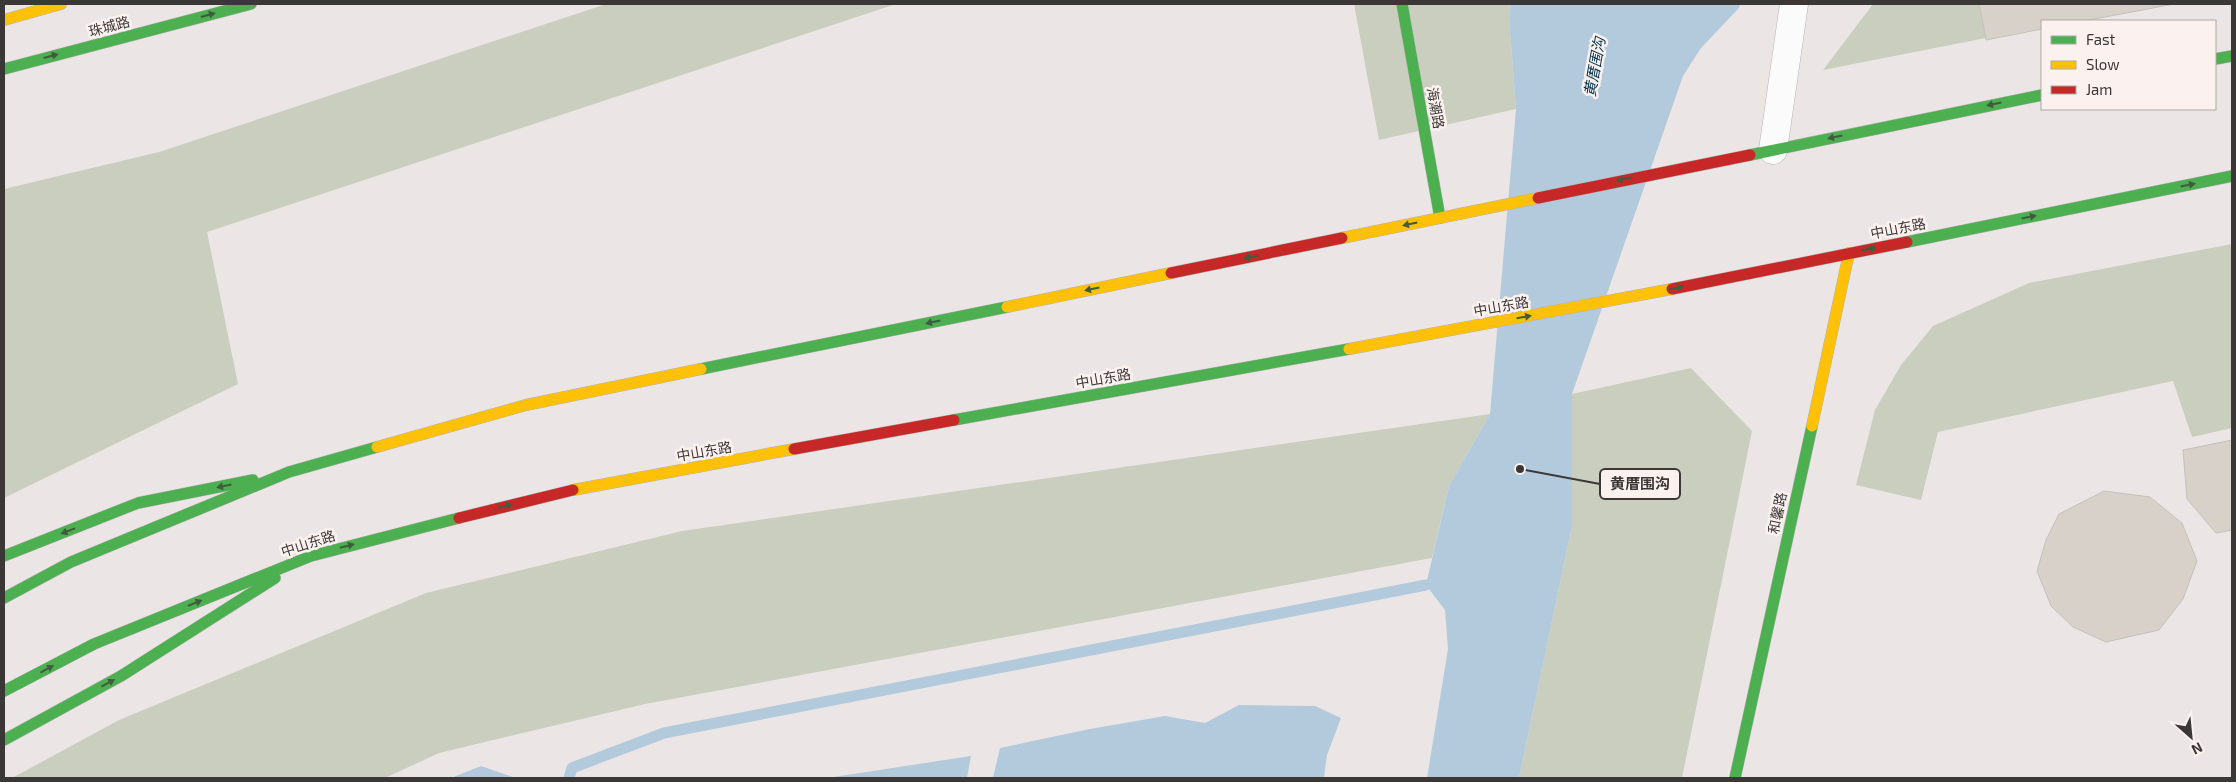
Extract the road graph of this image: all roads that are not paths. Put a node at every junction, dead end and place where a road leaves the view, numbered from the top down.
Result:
1 (61, 4) edge
2 (250, 4) edge
3 (1402, 4) edge
4 (1794, 4) edge
5 (4, 20) edge
6 (2232, 56) edge
7 (2216, 59) edge
8 (4, 69) edge
9 (2041, 95) edge
10 (1773, 150) junction
11 (2232, 176) edge
12 (1440, 218) junction
13 (1849, 253) junction
14 (289, 472) junction
15 (4, 556) edge
16 (311, 556) junction
17 (4, 598) edge
18 (4, 692) edge
19 (4, 740) edge
20 (1735, 778) edge

1 - 5 main road
8 -> 2 main road, 珠城路
3 - 12 main road, 海潮路
4 - 10 street
6 - 7 main road
9 -> 10 main road
10 -> 12 main road
13 -> 11 main road, 中山东路
12 -> 14 main road
16 -> 13 main road, 中山东路
13 - 20 main road, 和馨路
14 -> 15 main road
14 - 17 main road
18 -> 16 main road, 中山东路
19 -> 16 main road

